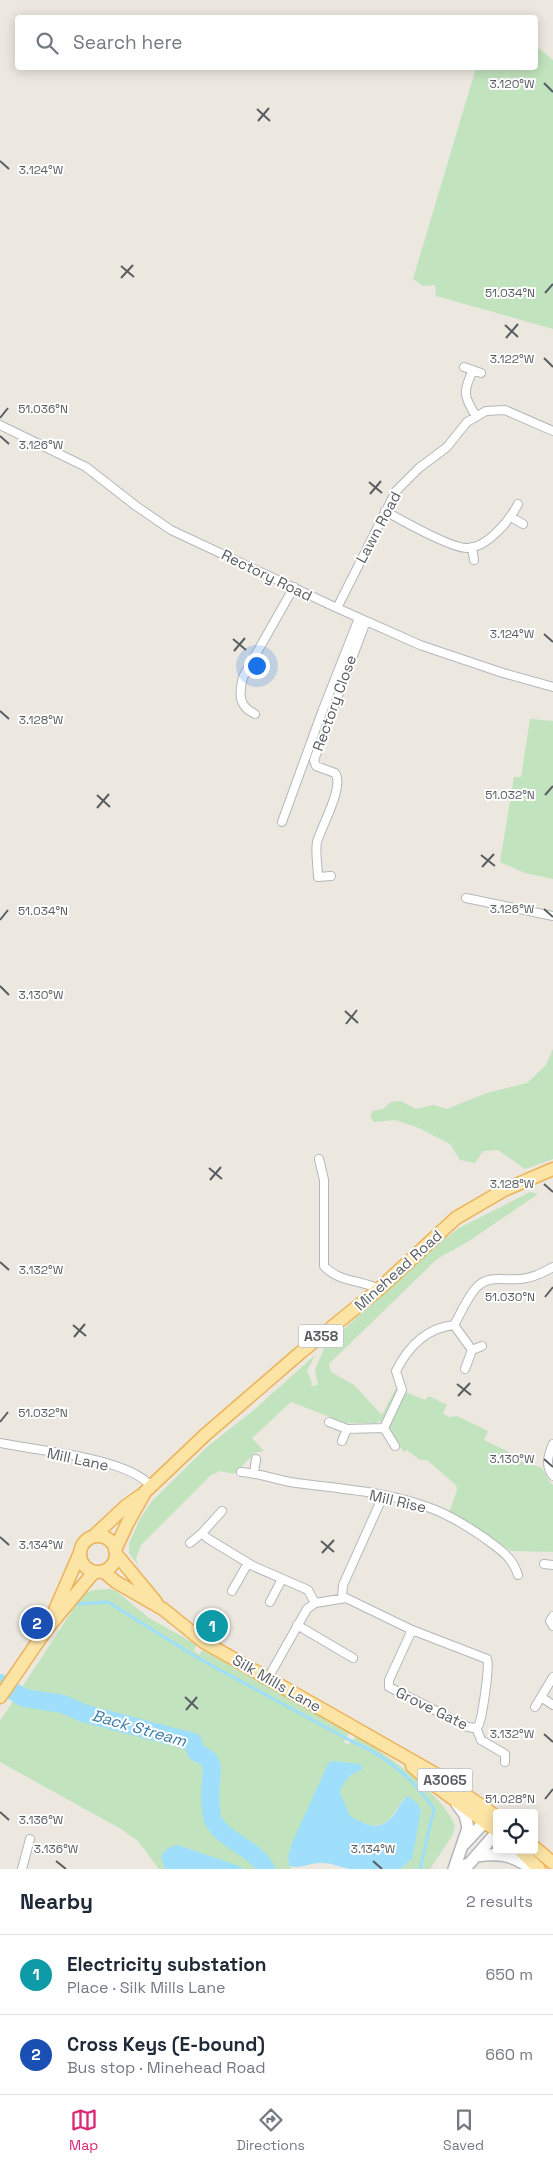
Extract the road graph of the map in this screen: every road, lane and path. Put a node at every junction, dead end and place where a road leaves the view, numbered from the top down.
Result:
1 (464, 367) dead end
2 (473, 370) junction
3 (482, 373) dead end
4 (476, 416) junction
5 (0, 425) edge
6 (553, 431) edge
7 (518, 504) dead end
8 (385, 511) junction
9 (511, 517) junction
10 (523, 524) dead end
11 (472, 547) junction
12 (474, 560) dead end
13 (294, 587) junction
14 (337, 608) junction
15 (363, 619) junction
16 (553, 687) edge
17 (255, 714) dead end
18 (282, 822) dead end
19 (331, 876) dead end
20 (466, 898) dead end
21 (553, 916) edge
22 (319, 1159) dead end
23 (553, 1170) edge
24 (553, 1267) edge
25 (379, 1289) junction
26 (454, 1324) junction
27 (482, 1346) dead end
28 (472, 1350) junction
29 (465, 1369) dead end
30 (329, 1422) dead end
31 (384, 1428) junction
32 (346, 1429) junction
33 (342, 1442) dead end
34 (0, 1443) edge
35 (553, 1444) edge
36 (395, 1446) dead end
37 (256, 1459) dead end
38 (241, 1472) dead end
39 (254, 1473) junction
40 (553, 1476) edge
41 (148, 1489) junction
42 (383, 1496) junction
43 (222, 1511) dead end
44 (202, 1533) junction
45 (95, 1535) junction
46 (190, 1543) dead end
47 (116, 1552) junction
48 (79, 1555) junction
49 (248, 1563) junction
50 (544, 1564) dead end
51 (553, 1564) edge
52 (99, 1571) junction
53 (518, 1575) dead end
54 (282, 1579) junction
55 (232, 1591) dead end
56 (342, 1598) junction
57 (270, 1602) dead end
58 (315, 1603) junction
59 (162, 1609) junction
60 (553, 1616) edge
61 (49, 1625) junction
62 (297, 1625) junction
63 (553, 1626) edge
64 (412, 1630) junction
65 (353, 1658) dead end
66 (553, 1677) edge
67 (268, 1678) junction
68 (1, 1695) edge
69 (541, 1697) junction
70 (553, 1705) edge
71 (535, 1707) dead end
72 (476, 1728) junction
73 (396, 1751) junction
74 (505, 1762) dead end
75 (451, 1798) junction
76 (491, 1817) edge
77 (493, 1836) edge
78 (30, 1839) dead end
79 (463, 1845) junction
80 (538, 1850) edge
81 (524, 1854) edge
82 (476, 1856) junction
83 (553, 1863) edge
84 (454, 1868) edge
85 (23, 1869) edge
86 (532, 1869) edge
87 (539, 1869) edge

1 - 2 street
2 - 3 street
2 - 4 street
4 - 6 street
4 - 8 street, Lawn Road
5 - 13 street, Rectory Road
7 - 9 street
8 - 11 street
8 - 14 street, Lawn Road
9 - 10 street
9 - 11 street
11 - 12 street
13 - 14 street, Rectory Road
13 - 17 street
14 - 15 street, Rectory Road
15 - 16 street, Rectory Road
15 - 18 street
15 - 19 street, Rectory Close
20 - 21 street
22 - 25 street
23 - 25 main road, Minehead Road / A358
24 - 26 street
25 - 41 main road, Minehead Road / A358
26 - 28 street
26 - 31 street
27 - 28 street
28 - 29 street
30 - 32 street
31 - 32 street
31 - 36 street
32 - 33 street
34 - 41 street, Mill Lane
35 - 40 street
37 - 39 street
38 - 39 street, Mill Rise
39 - 42 street, Mill Rise
41 - 45 main road, Minehead Road / A358
41 - 47 main road, Minehead Road / A358
42 - 53 street, Mill Rise
42 - 56 street
43 - 44 street
44 - 46 street
44 - 49 street
45 - 47 main road
45 - 48 main road, A358
47 - 52 main road, A358
47 - 59 main road, Silk Mills Lane / A3065
48 - 52 main road
48 - 61 main road, A358
49 - 54 street
49 - 55 street
50 - 51 street
52 - 59 main road, Silk Mills Lane / A3065
52 - 61 main road, A358
54 - 57 street
54 - 58 street
56 - 58 street
56 - 64 street, Grove Gate
58 - 62 street
59 - 67 main road, Silk Mills Lane / A3065
60 - 63 street
61 - 68 main road, A358
62 - 65 street
62 - 67 street
64 - 72 street, Grove Gate
64 - 72 street, Grove Gate
66 - 69 street
67 - 73 main road, Silk Mills Lane / A3065
69 - 70 street
69 - 71 street
72 - 74 street, Grove Gate
73 - 75 main road, Silk Mills Lane / A3065
73 - 76 main road, Silk Mills Lane / A3065
75 - 76 main road, Silk Mills Lane / A3065
75 - 79 street
76 - 79 street
77 - 82 street
78 - 85 street
79 - 84 street
80 - 83 main road
81 - 87 main road
82 - 84 street
82 - 86 street

